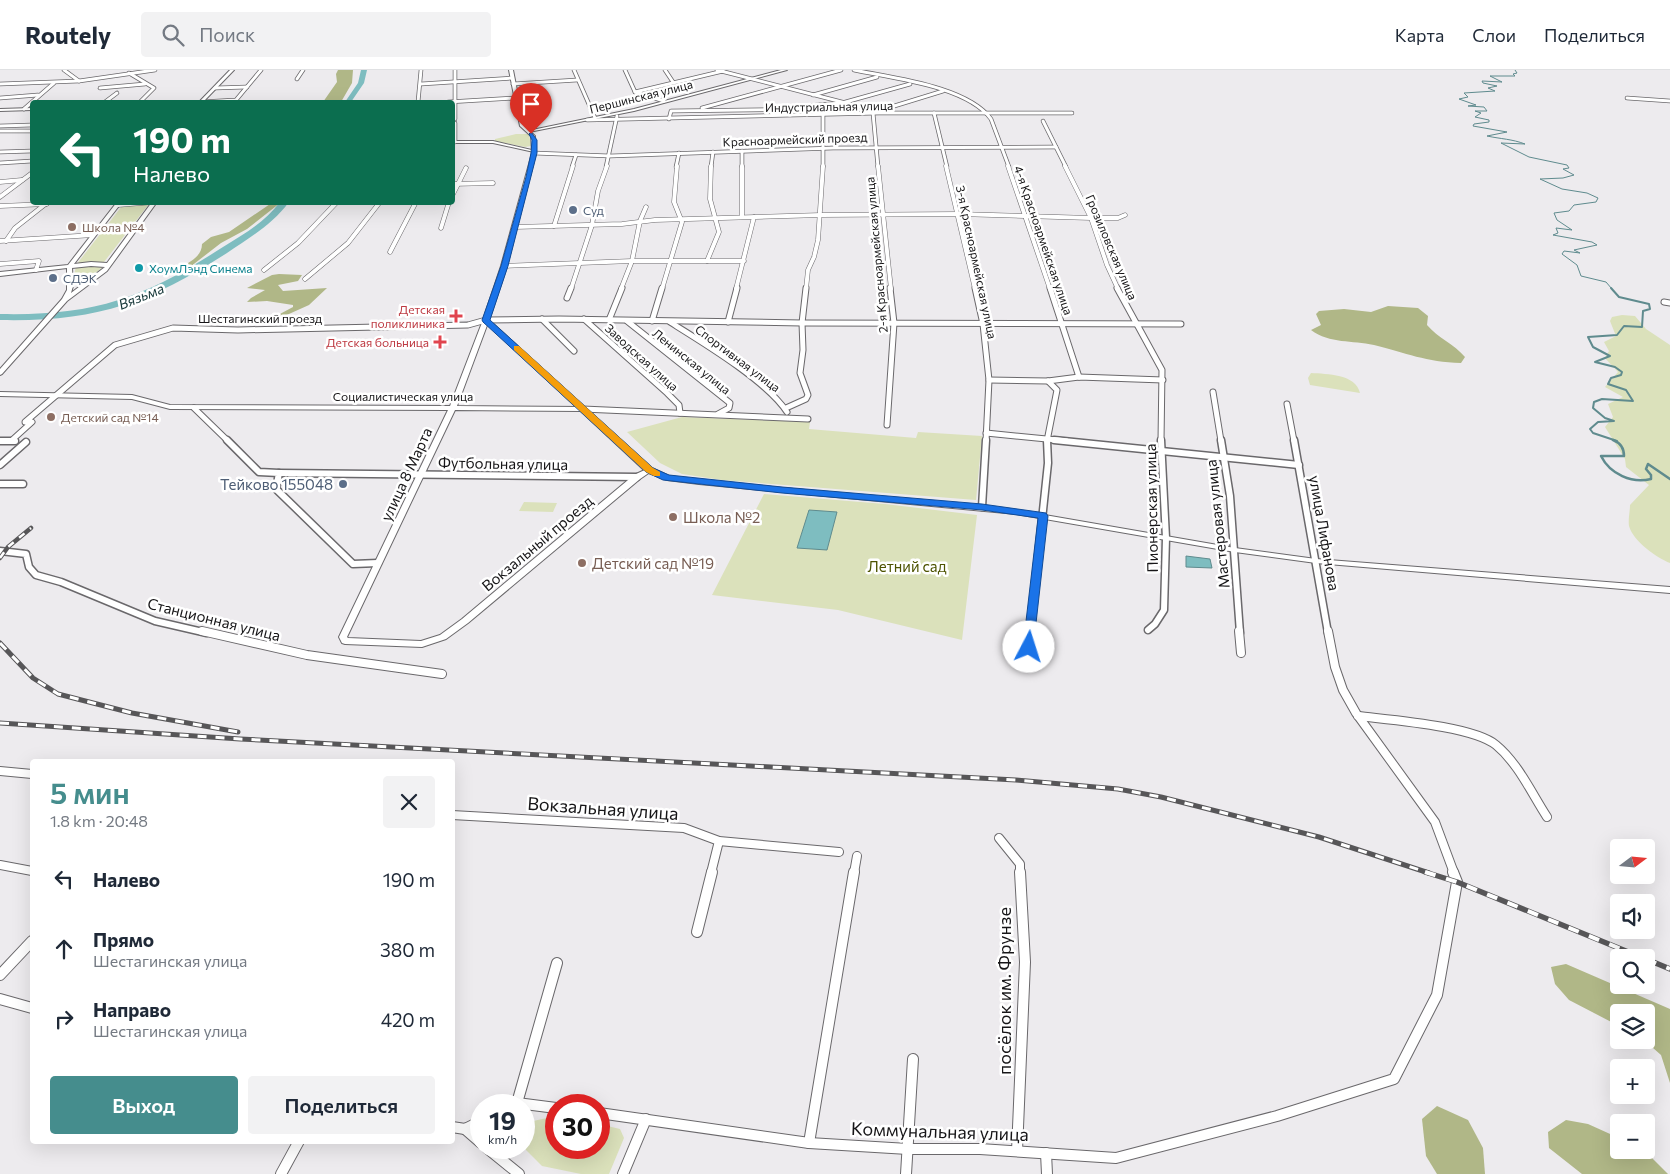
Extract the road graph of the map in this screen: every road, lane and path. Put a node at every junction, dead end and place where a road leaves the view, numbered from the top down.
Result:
1 (64, 70) edge
2 (125, 70) edge
3 (155, 70) edge
4 (232, 70) edge
5 (260, 70) edge
6 (303, 70) edge
7 (421, 70) edge
8 (455, 70) edge
9 (511, 70) edge
10 (574, 70) edge
11 (625, 70) edge
12 (665, 70) edge
13 (721, 70) edge
14 (785, 70) edge
15 (842, 70) edge
16 (854, 70) edge
17 (130, 74) junction
18 (880, 76) junction
19 (512, 78) junction
20 (297, 79) dead end
21 (752, 79) junction
22 (577, 80) junction
23 (0, 81) edge
24 (79, 81) junction
25 (456, 81) junction
26 (672, 82) junction
27 (912, 83) junction
28 (54, 84) junction
29 (145, 84) junction
30 (421, 84) junction
31 (513, 84) junction
32 (784, 86) junction
33 (247, 87) junction
34 (100, 88) dead end
35 (215, 88) junction
36 (943, 91) junction
37 (634, 92) junction
38 (117, 93) dead end
39 (39, 95) junction
40 (811, 95) junction
41 (0, 98) edge
42 (515, 98) junction
43 (1627, 98) dead end
44 (34, 100) edge
45 (108, 100) edge
46 (142, 100) edge
47 (203, 100) edge
48 (236, 100) edge
49 (418, 100) edge
50 (664, 101) junction
51 (1670, 101) edge
52 (455, 102) junction
53 (30, 103) edge
54 (842, 103) junction
55 (30, 108) edge
56 (24, 109) junction
57 (698, 109) dead end
58 (0, 110) edge
59 (1072, 112) dead end
60 (618, 113) junction
61 (877, 113) junction
62 (934, 113) junction
63 (985, 113) junction
64 (823, 115) junction
65 (595, 118) junction
66 (669, 119) junction
67 (587, 120) junction
68 (616, 120) junction
69 (455, 121) edge
70 (1043, 121) dead end
71 (30, 125) edge
72 (0, 126) edge
73 (0, 131) edge
74 (30, 131) edge
75 (529, 131) junction
76 (455, 142) edge
77 (876, 147) junction
78 (1056, 147) junction
79 (523, 148) joint
80 (822, 148) junction
81 (941, 148) junction
82 (1002, 148) junction
83 (30, 151) edge
84 (534, 151) junction
85 (742, 151) junction
86 (0, 152) edge
87 (713, 152) junction
88 (679, 153) junction
89 (576, 155) junction
90 (610, 156) junction
91 (30, 162) edge
92 (0, 163) edge
93 (466, 168) dead end
94 (30, 174) edge
95 (22, 180) junction
96 (0, 182) edge
97 (492, 183) dead end
98 (458, 184) junction
99 (455, 190) edge
100 (0, 197) edge
101 (30, 204) edge
102 (45, 205) edge
103 (118, 205) edge
104 (153, 205) edge
105 (334, 205) edge
106 (378, 205) edge
107 (414, 205) edge
108 (448, 205) edge
109 (0, 206) edge
110 (646, 208) dead end
111 (885, 214) junction
112 (958, 214) junction
113 (822, 215) junction
114 (1024, 215) junction
115 (1125, 215) dead end
116 (742, 217) junction
117 (754, 217) junction
118 (715, 218) junction
119 (1091, 218) junction
120 (680, 219) junction
121 (640, 221) junction
122 (592, 225) junction
123 (554, 226) junction
124 (515, 227) junction
125 (441, 228) dead end
126 (93, 235) junction
127 (0, 241) edge
128 (6, 241) junction
129 (390, 252) dead end
130 (632, 261) junction
131 (670, 261) junction
132 (707, 261) junction
133 (581, 262) junction
134 (744, 262) junction
135 (0, 264) edge
136 (70, 266) junction
137 (108, 266) junction
138 (504, 266) junction
139 (36, 270) junction
140 (264, 270) dead end
141 (0, 274) edge
142 (305, 279) dead end
143 (86, 285) junction
144 (71, 286) junction
145 (567, 298) dead end
146 (65, 300) junction
147 (53, 314) joint
148 (542, 319) junction
149 (584, 319) junction
150 (486, 320) junction
151 (609, 320) junction
152 (626, 320) junction
153 (652, 321) junction
154 (670, 322) junction
155 (728, 322) junction
156 (802, 323) junction
157 (894, 323) junction
158 (1062, 323) junction
159 (1137, 323) junction
160 (983, 324) junction
161 (1181, 324) dead end
162 (574, 351) dead end
163 (0, 373) edge
164 (1079, 377) junction
165 (989, 380) junction
166 (1163, 380) junction
167 (1048, 382) junction
168 (1213, 392) dead end
169 (0, 394) edge
170 (54, 395) junction
171 (1287, 404) dead end
172 (194, 408) junction
173 (453, 408) junction
174 (786, 408) junction
175 (583, 409) junction
176 (680, 413) junction
177 (715, 414) junction
178 (786, 417) junction
179 (808, 418) dead end
180 (887, 425) dead end
181 (986, 433) junction
182 (1047, 440) junction
183 (0, 441) edge
184 (10, 441) junction
185 (1161, 450) junction
186 (1222, 456) junction
187 (0, 464) edge
188 (1299, 465) junction
189 (649, 470) junction
190 (279, 473) junction
191 (421, 475) junction
192 (637, 476) junction
193 (0, 484) edge
194 (24, 484) dead end
195 (982, 507) junction
196 (1043, 516) junction
197 (1166, 538) junction
198 (1235, 550) junction
199 (0, 551) edge
200 (1316, 561) junction
201 (378, 563) junction
202 (1670, 590) edge
203 (1148, 630) dead end
204 (343, 637) joint
205 (1029, 647) dead end
206 (1241, 653) dead end
207 (442, 674) dead end
208 (1358, 716) junction
209 (0, 771) edge
210 (30, 774) edge
211 (455, 815) edge
212 (1547, 818) dead end
213 (999, 838) dead end
214 (719, 841) junction
215 (839, 852) dead end
216 (857, 856) dead end
217 (0, 866) edge
218 (30, 871) edge
219 (697, 932) dead end
220 (30, 943) edge
221 (557, 963) dead end
222 (0, 975) edge
223 (0, 1000) edge
224 (30, 1008) edge
225 (913, 1059) dead end
226 (518, 1094) edge
227 (610, 1114) edge
228 (646, 1119) junction
229 (470, 1126) edge
230 (455, 1127) edge
231 (465, 1129) junction
232 (470, 1133) edge
233 (809, 1142) junction
234 (296, 1144) edge
235 (908, 1149) junction
236 (1017, 1151) junction
237 (1046, 1153) junction
238 (500, 1159) edge
239 (281, 1174) edge
240 (518, 1174) edge
241 (623, 1174) edge
242 (906, 1174) edge
243 (1047, 1174) edge

1 - 24 street
2 - 17 street
3 - 17 street
4 - 35 street
5 - 33 street
6 - 20 street
7 - 30 street
8 - 25 street
9 - 19 street
10 - 22 street
11 - 37 street
12 - 26 street
13 - 21 street
13 - 26 street
14 - 21 street, Першинская улица
15 - 32 street
16 - 18 street
17 - 24 street
17 - 29 street
18 - 27 street
18 - 40 street
19 - 25 street
19 - 31 street
21 - 32 street
21 - 50 street, Першинская улица
22 - 31 street
22 - 65 street
23 - 28 street
24 - 28 street
25 - 30 street
25 - 52 street
26 - 37 street
27 - 36 street
27 - 54 street
28 - 39 street
29 - 34 street
29 - 46 street
30 - 49 street
31 - 42 street
32 - 40 street
32 - 57 street
33 - 35 street
33 - 48 street
35 - 47 street
36 - 61 street
36 - 63 street
37 - 50 street
38 - 45 street
39 - 41 street
39 - 44 street
40 - 54 street
42 - 52 street
42 - 75 street
43 - 51 street
50 - 60 street, Першинская улица
52 - 69 street
53 - 56 street
54 - 61 street
54 - 66 street
55 - 56 street
56 - 58 street
59 - 63 street, Индустриальная улица
60 - 65 street, Першинская улица
60 - 68 street
61 - 62 street, Индустриальная улица
61 - 64 street, Индустриальная улица
61 - 77 street, 2-я Красноармейская улица
62 - 63 street, Индустриальная улица
62 - 81 street, 3-я Красноармейская улица
63 - 82 street, 4-я Красноармейская улица
64 - 66 street, Индустриальная улица
64 - 80 street
65 - 67 street, Першинская улица
66 - 68 street, Индустриальная улица
67 - 68 street, Индустриальная улица
67 - 75 street, Першинская улица
68 - 90 street
70 - 78 street, Грозиловская улица
71 - 72 street
73 - 74 street
75 - 84 street
76 - 79 street
77 - 80 street, Красноармейский проезд
77 - 81 street, Красноармейский проезд
77 - 111 street, 2-я Красноармейская улица
78 - 82 street, Красноармейский проезд
78 - 119 street, Грозиловская улица
79 - 84 street
80 - 85 street, Красноармейский проезд
80 - 113 street
81 - 82 street, Красноармейский проезд
81 - 112 street, 3-я Красноармейская улица
82 - 114 street, 4-я Красноармейская улица
83 - 86 street
84 - 89 street, Красноармейский проезд
84 - 124 street, улица 8 Марта
85 - 87 street, Красноармейский проезд
85 - 116 street
87 - 88 street, Красноармейский проезд
87 - 118 street
88 - 90 street, Красноармейский проезд
88 - 120 street, Ленинская улица
89 - 90 street, Красноармейский проезд
89 - 123 street
90 - 122 street
91 - 92 street
93 - 98 street
94 - 95 street
95 - 96 street
95 - 100 street
97 - 98 street
98 - 99 street
101 - 109 street
102 - 128 street
103 - 126 street
104 - 137 street
105 - 140 street
106 - 142 street
107 - 129 street
108 - 125 street
110 - 121 street, Заводская улица
111 - 112 street
111 - 113 street
111 - 157 street, 2-я Красноармейская улица
112 - 114 street
112 - 160 street, 3-я Красноармейская улица
113 - 117 street
113 - 156 street
114 - 119 street
114 - 158 street, 4-я Красноармейская улица
115 - 119 street
116 - 117 street
116 - 118 street
117 - 134 street, Спортивная улица
118 - 120 street
118 - 132 street
119 - 159 street, Грозиловская улица
120 - 121 street
120 - 131 street, Ленинская улица
121 - 122 street
121 - 130 street, Заводская улица
122 - 123 street
122 - 133 street
123 - 124 street
124 - 138 street, улица 8 Марта
126 - 128 street
126 - 136 street
127 - 128 street
130 - 131 street
130 - 133 street
130 - 151 street, Заводская улица
131 - 132 street
131 - 153 street, Ленинская улица
132 - 134 street
133 - 138 street
133 - 145 street
134 - 155 street, Спортивная улица
135 - 139 street
136 - 137 street
136 - 139 street
136 - 144 street
137 - 143 street
138 - 150 street, улица 8 Марта
139 - 141 street
143 - 144 street
143 - 146 street
144 - 146 street
146 - 147 street
147 - 163 street
148 - 149 street, Шестагинский проезд
148 - 150 street, Шестагинский проезд
148 - 162 street
149 - 151 street, Шестагинский проезд
149 - 176 street, Заводская улица
150 - 170 street, Шестагинский проезд
150 - 173 street, улица 8 Марта
150 - 175 street
151 - 152 street, Шестагинский проезд
152 - 153 street, Шестагинский проезд
152 - 177 street, Ленинская улица
153 - 154 street, Шестагинский проезд
154 - 155 street, Шестагинский проезд
154 - 174 street, Спортивная улица
155 - 156 street, Шестагинский проезд
156 - 157 street, Шестагинский проезд
156 - 174 street
157 - 160 street, Шестагинский проезд
157 - 180 street, 2-я Красноармейская улица
158 - 159 street, Шестагинский проезд
158 - 160 street, Шестагинский проезд
158 - 164 street, 4-я Красноармейская улица
159 - 161 street, Шестагинский проезд
159 - 166 street, Грозиловская улица
160 - 165 street, 3-я Красноармейская улица
164 - 166 street
164 - 167 street
165 - 167 street
165 - 181 street, 3-я Красноармейская улица
166 - 185 street, Пионерская улица
167 - 182 street
168 - 186 street, Мастеровая улица
169 - 170 street, Социалистическая улица
170 - 172 street, Социалистическая улица
170 - 184 street, Шестагинский проезд
171 - 188 street, улица Лифанова
172 - 173 street, Социалистическая улица
172 - 190 street, Футбольная улица
173 - 175 street, Социалистическая улица
173 - 191 street, улица 8 Марта
174 - 178 street, Спортивная улица
175 - 176 street, Социалистическая улица
175 - 189 street
176 - 177 street, Социалистическая улица
177 - 178 street, Социалистическая улица
178 - 179 street, Социалистическая улица
181 - 182 street
181 - 195 street, 3-я Красноармейская улица
182 - 185 street
182 - 196 street
183 - 184 street
184 - 187 street
185 - 186 street
185 - 197 street, Пионерская улица
186 - 188 street
186 - 198 street, Мастеровая улица
188 - 200 street, улица Лифанова
189 - 192 street, Вокзальный проезд
189 - 195 street
190 - 191 street, Футбольная улица
190 - 201 street
191 - 192 street, Футбольная улица
191 - 201 street, улица 8 Марта
192 - 204 street, Вокзальный проезд
193 - 194 street
195 - 196 street
196 - 197 street
196 - 205 street
197 - 198 street
197 - 203 street, Пионерская улица
198 - 200 street
198 - 206 street, Мастеровая улица
199 - 207 street, Станционная улица
200 - 202 street
200 - 208 street, улица Лифанова
201 - 204 street, улица 8 Марта
208 - 212 street
208 - 237 street, Коммунальная улица
209 - 210 street
211 - 214 street, Вокзальная улица
213 - 236 street, посёлок им. Фрунзе
214 - 215 street, Вокзальная улица
214 - 219 street
216 - 233 street
217 - 218 street
220 - 222 street
221 - 226 street
223 - 224 street
225 - 235 street
227 - 228 street, Коммунальная улица
228 - 233 street, Коммунальная улица
228 - 241 street
229 - 231 street
230 - 231 street
231 - 232 street
233 - 235 street, Коммунальная улица
234 - 239 street
235 - 236 street, Коммунальная улица
235 - 242 street
236 - 237 street, Коммунальная улица
237 - 243 street
238 - 240 street

